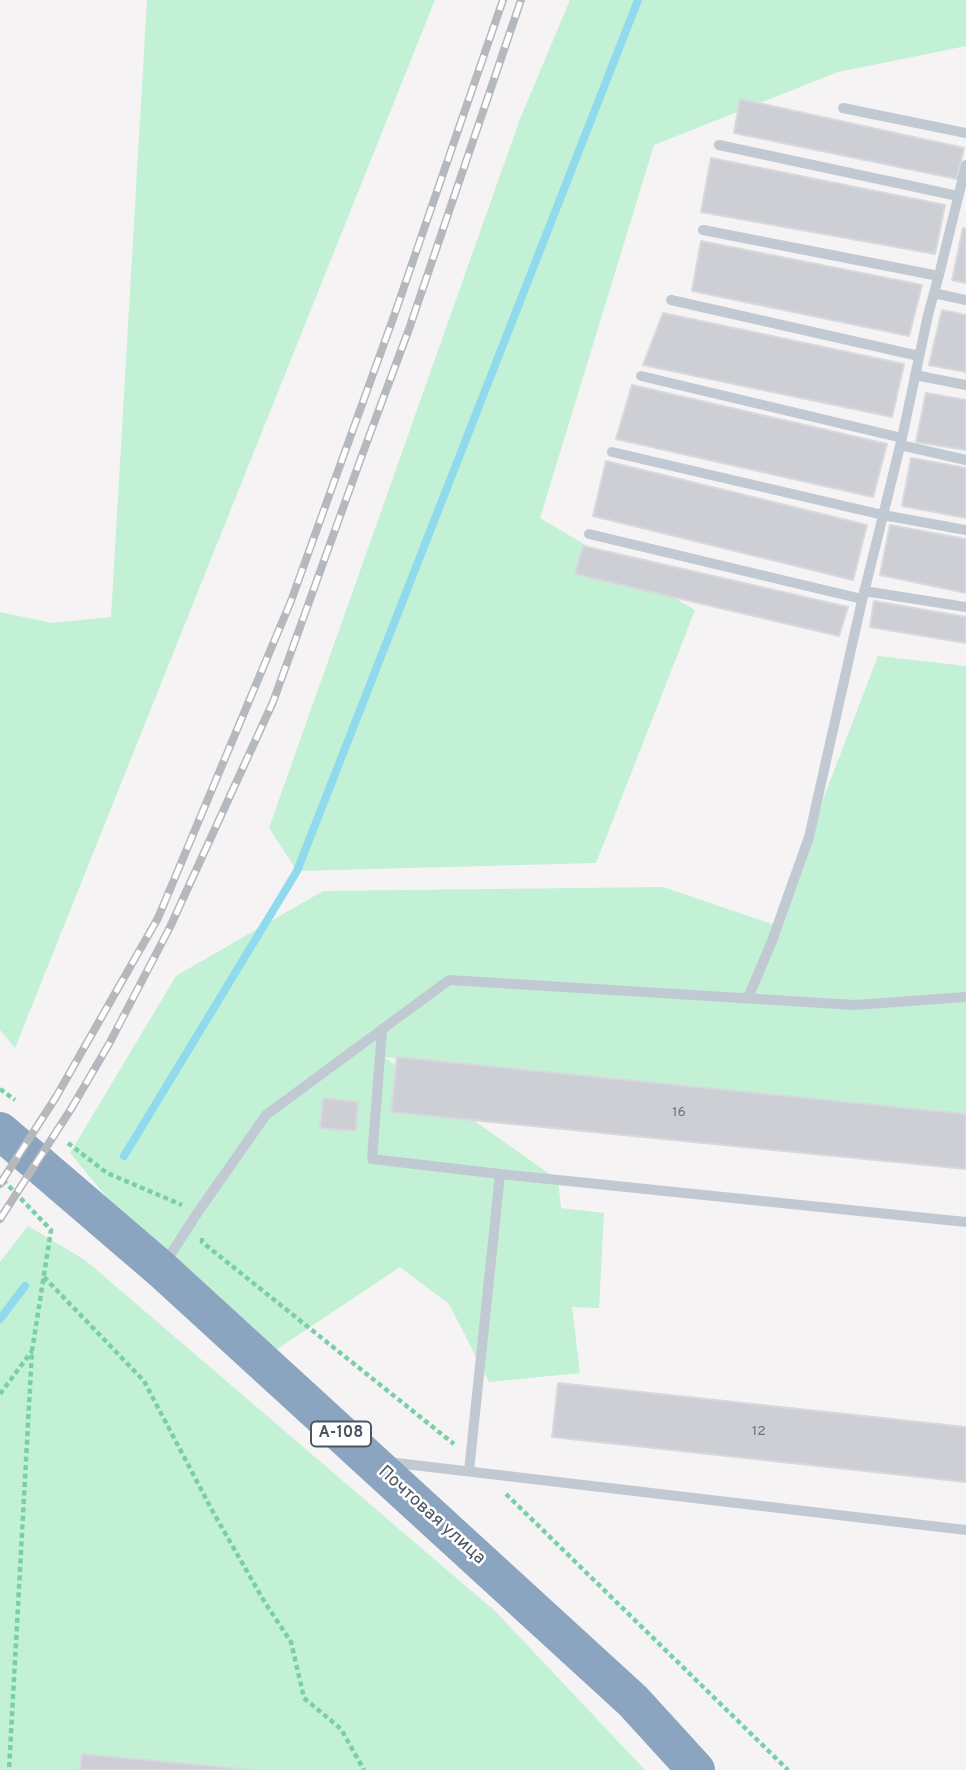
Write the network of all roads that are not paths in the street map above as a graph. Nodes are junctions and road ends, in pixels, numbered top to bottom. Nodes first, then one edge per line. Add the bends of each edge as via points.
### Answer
1 (843, 108) dead end
2 (966, 133) edge
3 (719, 145) dead end
4 (966, 165) edge
5 (958, 197) junction
6 (954, 216) junction
7 (966, 219) edge
8 (703, 230) dead end
9 (939, 276) junction
10 (934, 293) junction
11 (671, 300) dead end
12 (966, 300) edge
13 (919, 356) junction
14 (915, 375) junction
15 (641, 376) dead end
16 (966, 385) edge
17 (901, 442) junction
18 (612, 453) dead end
19 (966, 460) edge
20 (883, 515) junction
21 (966, 530) edge
22 (589, 534) dead end
23 (863, 595) junction
24 (966, 607) edge
25 (966, 997) edge
26 (748, 998) junction
27 (382, 1030) junction
28 (11, 1118) edge
29 (500, 1174) junction
30 (966, 1222) edge
31 (161, 1269) junction
32 (370, 1460) junction
33 (469, 1471) junction
34 (966, 1530) edge
35 (696, 1770) edge

1 - 2 lane
3 - 5 lane
4 - 5 lane
5 - 6 lane
6 - 7 lane
6 - 9 lane
8 - 9 lane
9 - 10 lane
10 - 12 lane
10 - 13 lane
11 - 13 lane
13 - 14 lane
14 - 16 lane
14 - 17 lane
15 - 17 lane
17 - 19 lane
17 - 20 lane
18 - 20 lane
20 - 21 lane
20 - 23 lane
22 - 23 lane
23 - 24 lane
23 - 26 lane via 809,837
25 - 26 lane via 855,1005
26 - 27 lane via 449,980
27 - 29 lane via 372,1159
27 - 31 lane via 267,1115
28 - 31 highway, Почтовая улица / А-108
29 - 30 lane
29 - 33 lane
31 - 32 highway, Почтовая улица / А-108
32 - 33 lane
32 - 35 highway, Почтовая улица / А-108 via 633,1701
33 - 34 lane

